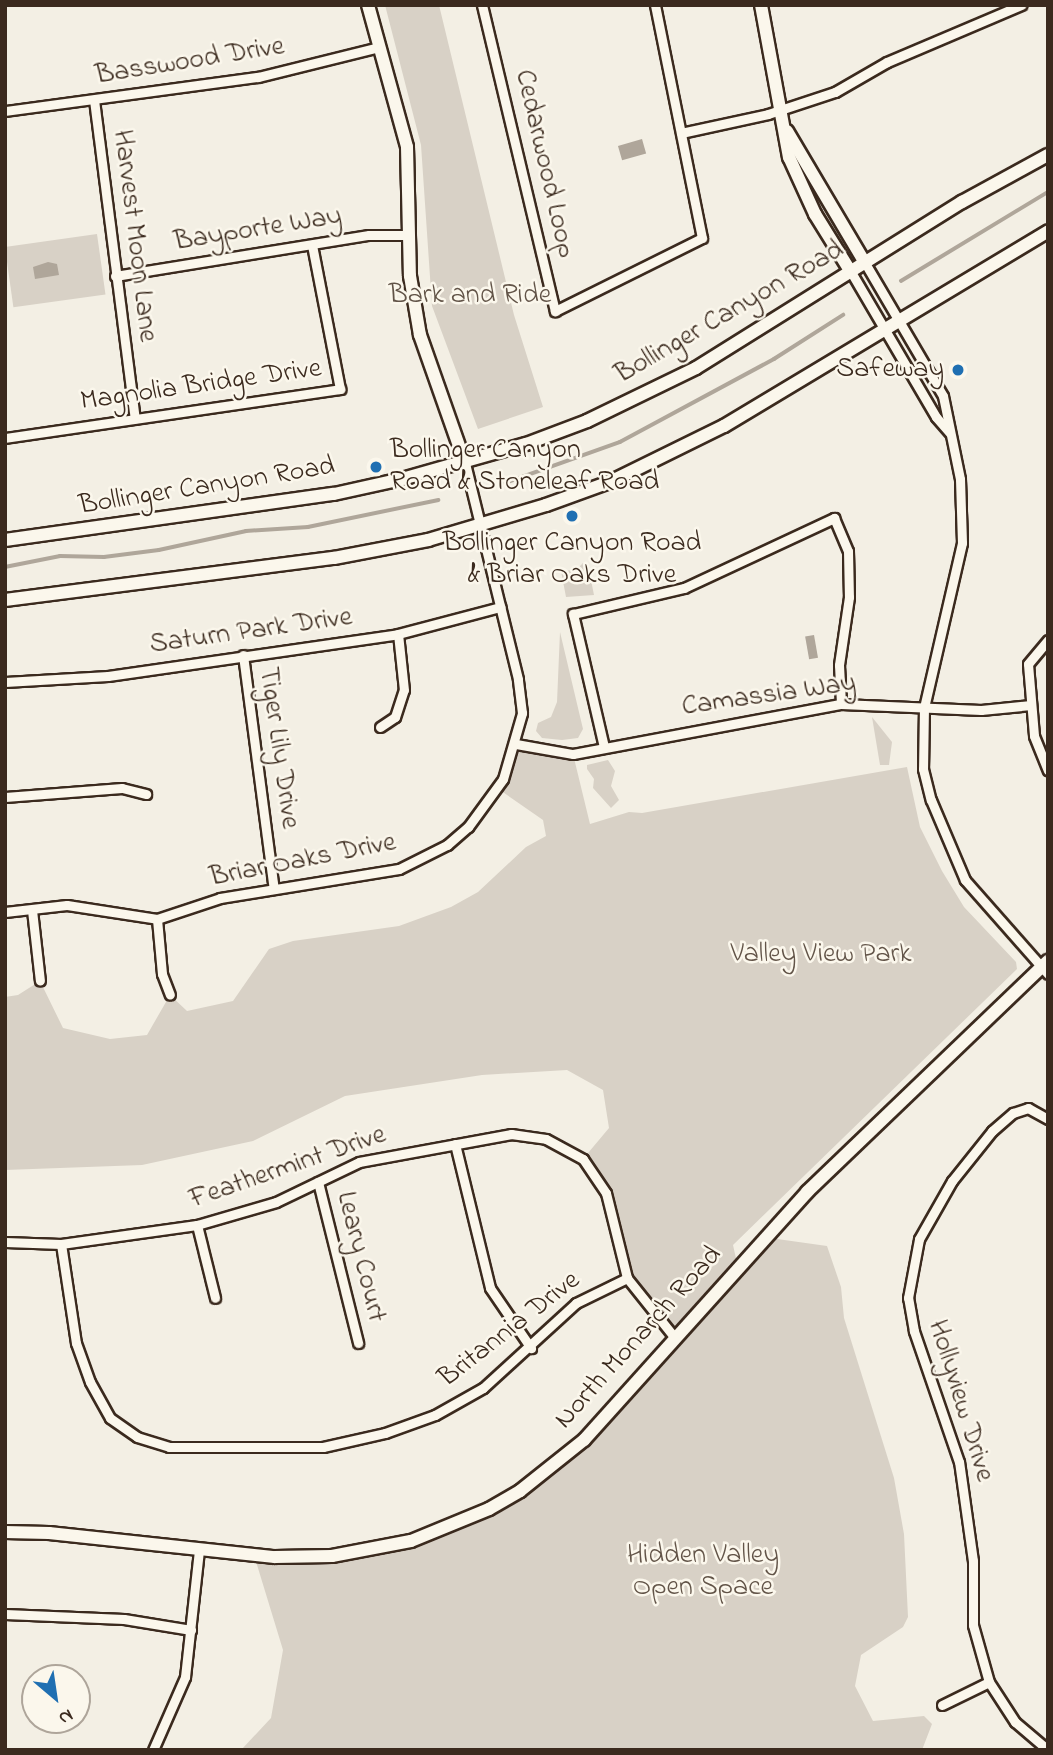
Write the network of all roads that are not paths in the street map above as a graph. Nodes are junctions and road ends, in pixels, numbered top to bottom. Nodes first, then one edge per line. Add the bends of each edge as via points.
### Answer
1 (368, 5) edge
2 (482, 5) edge
3 (655, 5) edge
4 (761, 5) edge
5 (1021, 5) edge
6 (379, 47) junction
7 (94, 100) junction
8 (782, 108) junction
9 (5, 111) edge
10 (787, 131) junction
11 (681, 133) junction
12 (1048, 155) edge
13 (1048, 230) edge
14 (409, 235) junction
15 (312, 245) junction
16 (865, 263) junction
17 (851, 272) junction
18 (115, 276) junction
19 (898, 319) junction
20 (883, 328) junction
21 (135, 418) junction
22 (950, 433) junction
23 (5, 438) edge
24 (465, 463) junction
25 (480, 527) junction
26 (5, 540) edge
27 (5, 600) edge
28 (500, 607) junction
29 (398, 634) junction
30 (1048, 640) edge
31 (243, 654) junction
32 (5, 682) edge
33 (841, 704) junction
34 (1031, 705) junction
35 (924, 707) junction
36 (380, 727) dead end
37 (516, 744) junction
38 (604, 747) junction
39 (1048, 771) edge
40 (146, 793) dead end
41 (5, 797) edge
42 (274, 890) junction
43 (32, 909) junction
44 (5, 912) edge
45 (157, 919) junction
46 (1046, 967) edge
47 (40, 981) dead end
48 (170, 995) dead end
49 (1048, 1119) edge
50 (456, 1144) junction
51 (317, 1182) junction
52 (197, 1225) junction
53 (5, 1242) edge
54 (61, 1244) junction
55 (627, 1278) junction
56 (215, 1298) dead end
57 (674, 1338) junction
58 (358, 1343) dead end
59 (531, 1348) junction
60 (5, 1532) edge
61 (199, 1550) junction
62 (5, 1614) edge
63 (191, 1630) junction
64 (989, 1682) junction
65 (943, 1704) dead end
66 (153, 1750) edge
67 (1048, 1750) edge

1 - 6 main road
2 - 11 street, Cedarwood Loop via 555,311 702,238
3 - 11 street, Cedarwood Loop
4 - 8 main road
5 - 8 street via 887,62 835,92
6 - 7 street, Basswood Drive via 258,77
6 - 14 main road via 407,147
7 - 9 street, Basswood Drive
7 - 18 street, Harvest Moon Lane
8 - 10 main road
8 - 11 street
10 - 16 main road
10 - 17 main road via 785,144 797,179
12 - 16 main road, Bollinger Canyon Road
13 - 19 main road
14 - 15 street, Bayporte Way via 369,235
14 - 24 main road via 420,335
15 - 18 street, Bayporte Way
15 - 21 street, Magnolia Bridge Drive via 340,389
16 - 17 main road, Bollinger Canyon Road
16 - 19 street
17 - 20 street
17 - 24 main road, Bollinger Canyon Road via 745,340 641,397 575,426
18 - 21 street, Harvest Moon Lane
19 - 20 main road
19 - 22 street via 943,396
20 - 22 street
20 - 25 main road via 782,393 667,456 610,482
21 - 23 street, Magnolia Bridge Drive
22 - 35 street via 960,479 962,543
24 - 25 street, Briar Oaks Drive
24 - 26 main road, Bollinger Canyon Road via 268,505
25 - 27 main road via 334,558
25 - 28 street, Briar Oaks Drive
28 - 29 street, Saturn Park Drive
28 - 37 street, Briar Oaks Drive via 519,679 522,713
29 - 31 street, Saturn Park Drive
29 - 36 street via 404,690 395,717
30 - 34 street via 1028,664
31 - 32 street, Saturn Park Drive via 108,676
31 - 42 street, Tiger Lily Drive
33 - 35 street, Camassia Way
33 - 38 street, Camassia Way
33 - 38 street via 839,665 849,597 848,551 834,518 684,588 573,614
34 - 35 street, Camassia Way via 981,710
34 - 39 street via 1034,736
35 - 46 street via 923,769 947,848 986,907
37 - 38 street, Camassia Way via 573,754
37 - 42 street, Briar Oaks Drive via 486,807 447,845 399,869
40 - 41 street via 122,788
42 - 45 street, Briar Oaks Drive via 220,898
43 - 44 street, Briar Oaks Drive
43 - 45 street, Briar Oaks Drive via 67,905
43 - 47 street
45 - 48 street via 162,974
46 - 57 main road, North Monarch Road via 807,1192
49 - 64 street, Hollyview Drive via 1028,1108 1013,1113 992,1131 952,1181 919,1239 911,1266 908,1298 914,1332 959,1462 973,1561 973,1625
50 - 51 street, Feathermint Drive via 359,1162
50 - 55 street, Feathermint Drive via 511,1134 546,1139 583,1159 606,1193
50 - 59 street via 490,1288
51 - 52 street, Feathermint Drive via 276,1202
51 - 58 street, Leary Court
52 - 54 street, Feathermint Drive
52 - 56 street
53 - 54 street, Feathermint Drive
54 - 59 street, Britannia Drive via 76,1343 90,1382 110,1418 137,1437 169,1447 323,1447 385,1433 435,1415 483,1388
55 - 57 street, Feathermint Drive
55 - 59 street, Britannia Drive via 576,1303
57 - 61 main road, North Monarch Road via 617,1406 548,1470 489,1508 440,1531 332,1556 275,1557
60 - 61 main road, North Monarch Road
61 - 63 street
62 - 63 street via 124,1619
63 - 66 street via 178,1699
64 - 65 street
64 - 67 street, Hollyview Drive via 1016,1722

